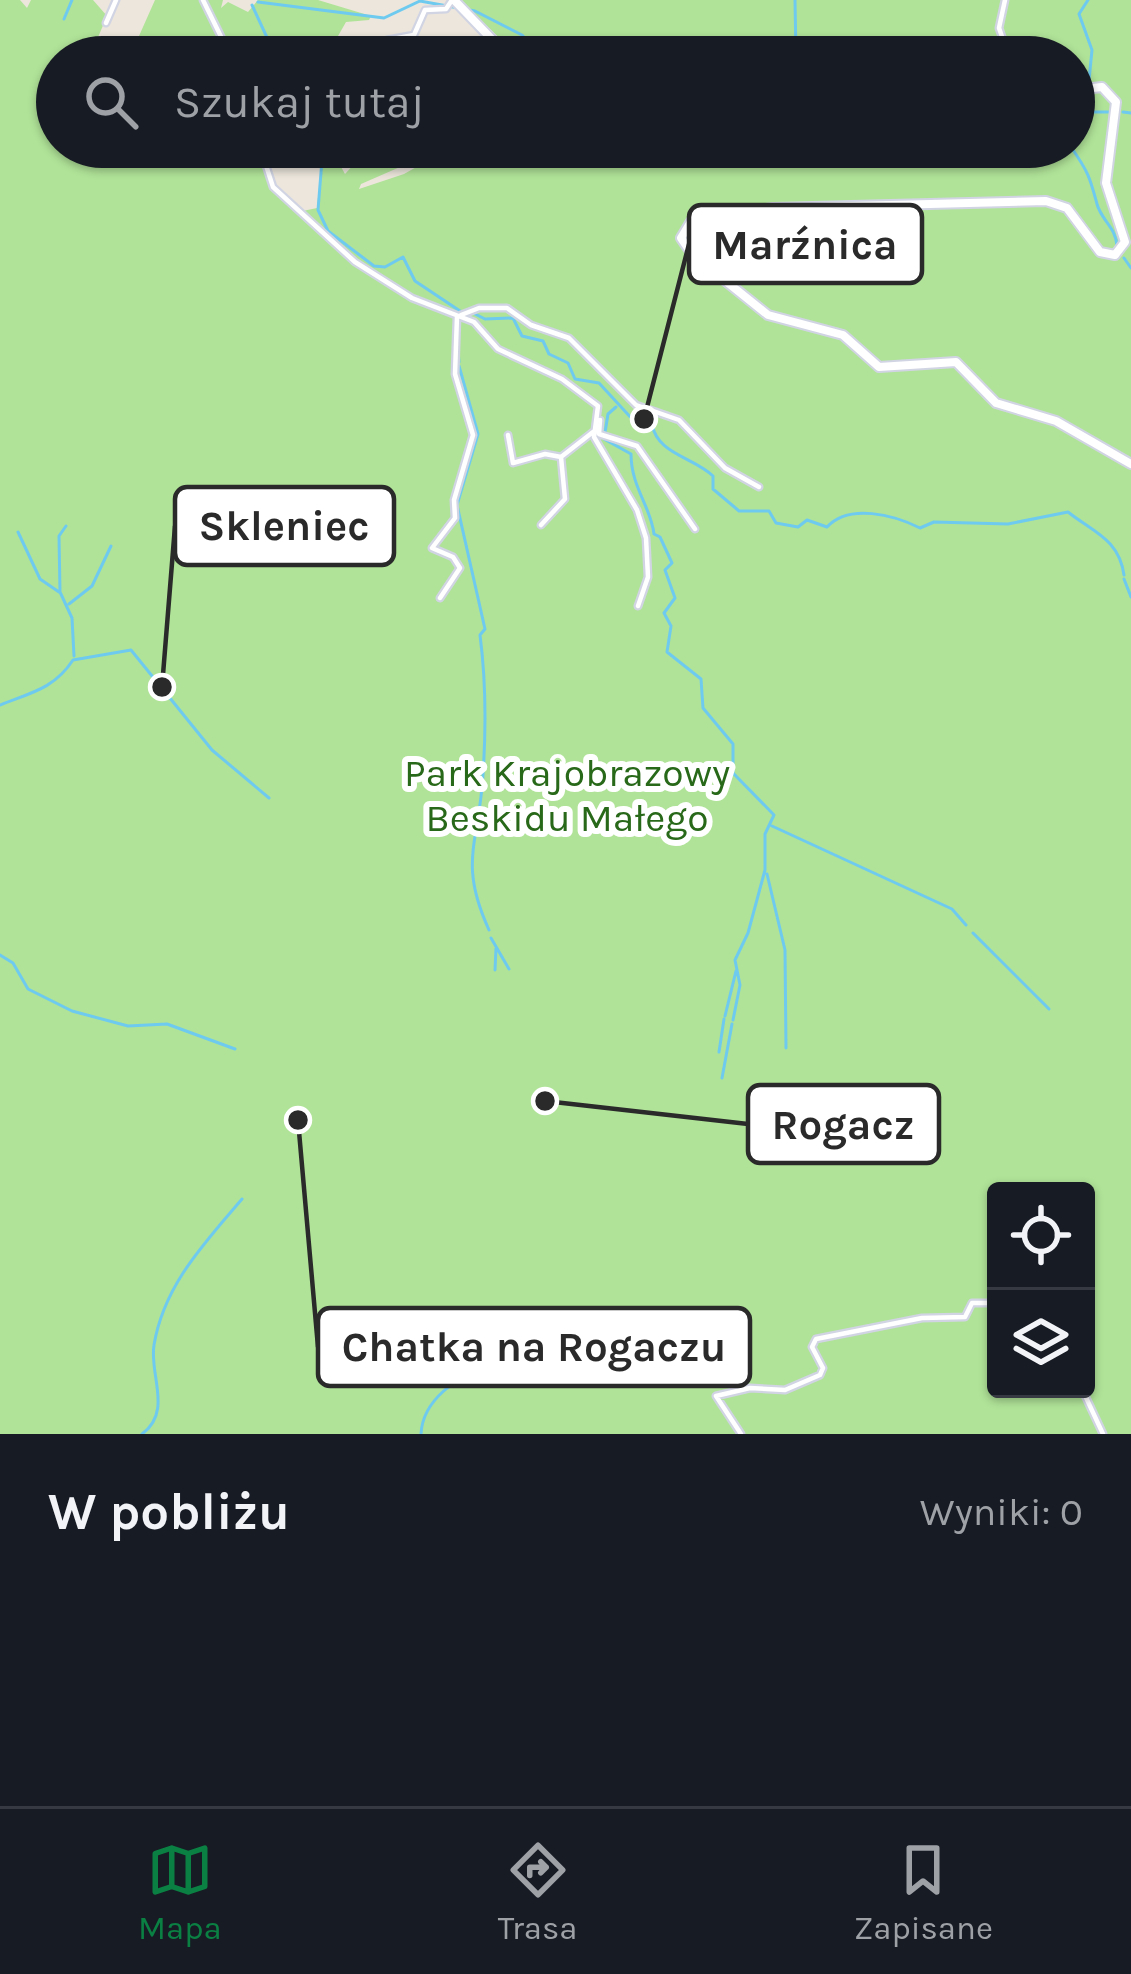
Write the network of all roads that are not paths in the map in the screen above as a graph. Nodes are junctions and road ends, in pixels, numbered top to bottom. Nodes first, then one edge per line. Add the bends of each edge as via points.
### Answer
1 (116, 0) edge
2 (203, 0) edge
3 (1005, 0) edge
4 (450, 3) edge
5 (106, 23) dead end
6 (221, 36) edge
7 (406, 36) edge
8 (491, 36) edge
9 (1002, 36) edge
10 (1095, 87) edge
11 (267, 168) edge
12 (462, 312) junction
13 (508, 435) dead end
14 (600, 435) junction
15 (561, 457) junction
16 (1131, 464) edge
17 (759, 487) dead end
18 (541, 525) dead end
19 (695, 529) dead end
20 (440, 598) dead end
21 (638, 606) dead end
22 (987, 1303) edge
23 (1086, 1398) edge
24 (741, 1434) edge
25 (1103, 1434) edge

1 - 5 street
2 - 6 street
3 - 9 street
4 - 7 street via 424,10 416,34
4 - 8 street
10 - 16 street via 1116,102 1106,177 1125,236 1117,254 1100,252 1066,208 1046,201 767,208 690,221 681,238 774,318 843,335 879,368 956,362 992,401 1056,421
11 - 12 street via 273,187 350,258 412,298
12 - 14 street via 498,349 562,379 600,412
12 - 17 street via 513,310 569,338 640,409 679,420 720,463
12 - 20 street via 455,374 473,435 455,518 432,546 460,568
13 - 15 street via 513,463
14 - 15 street
14 - 19 street via 627,439 644,454
14 - 21 street via 643,524 649,568
15 - 18 street via 565,499
22 - 24 street via 972,1303 965,1317 816,1339 824,1371 788,1389 716,1396
23 - 25 street

